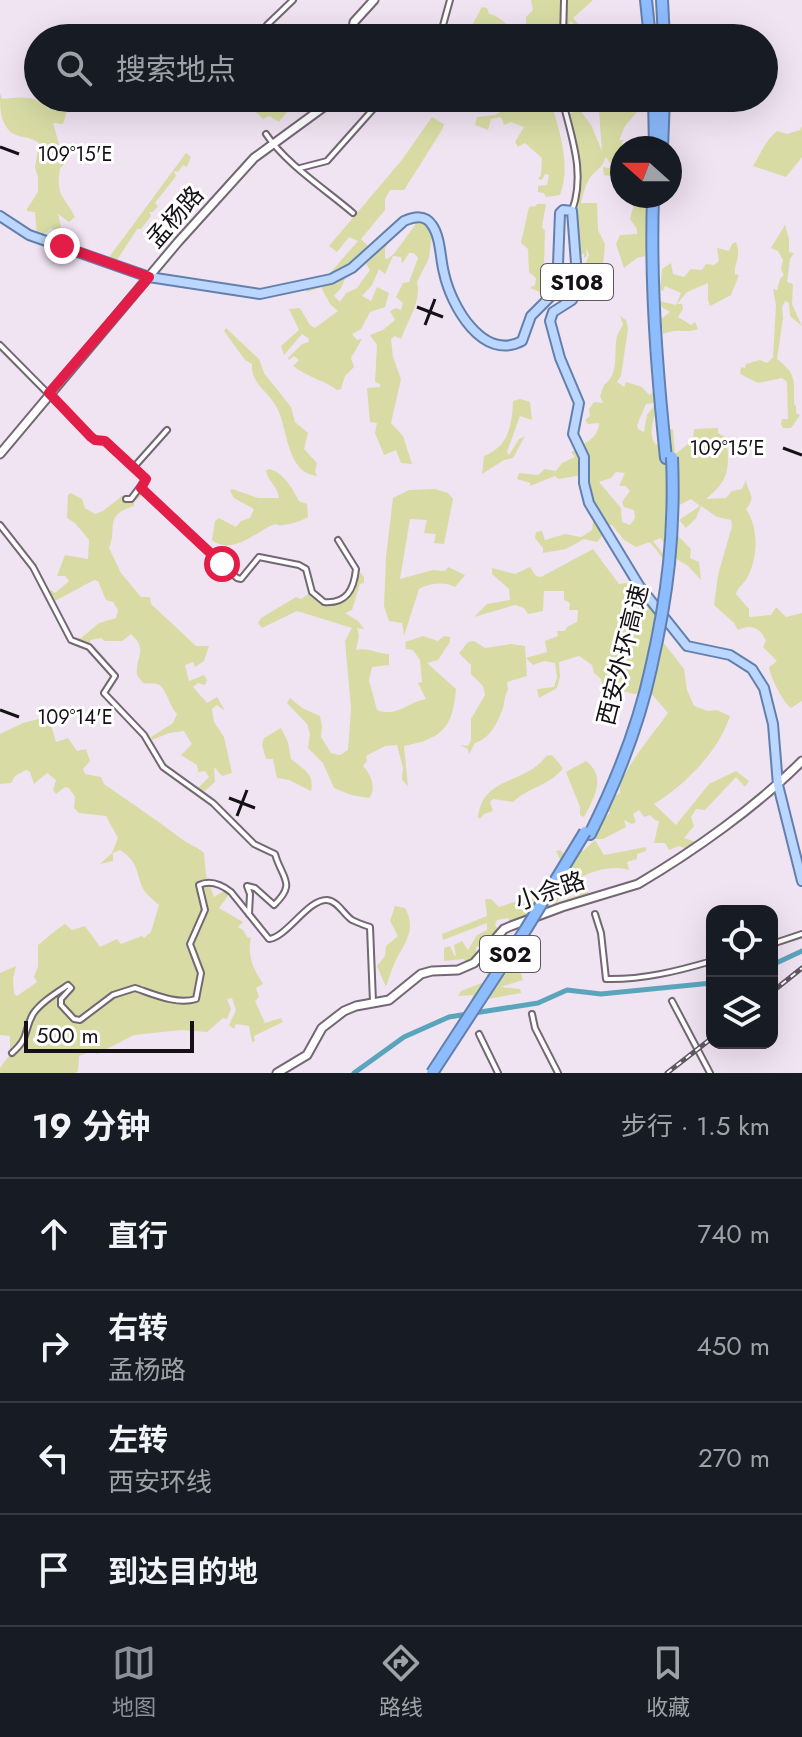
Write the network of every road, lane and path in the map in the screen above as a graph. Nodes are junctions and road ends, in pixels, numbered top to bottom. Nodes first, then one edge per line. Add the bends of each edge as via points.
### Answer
1 (293, 0) edge
2 (374, 0) edge
3 (450, 0) edge
4 (564, 0) edge
5 (662, 1) edge
6 (646, 2) edge
7 (268, 24) edge
8 (354, 24) edge
9 (443, 24) edge
10 (563, 24) edge
11 (648, 24) edge
12 (663, 24) edge
13 (317, 112) edge
14 (371, 112) edge
15 (566, 112) edge
16 (654, 112) edge
17 (663, 112) edge
18 (266, 134) dead end
19 (655, 136) edge
20 (662, 136) edge
21 (273, 144) junction
22 (300, 168) junction
23 (653, 208) edge
24 (659, 208) edge
25 (572, 211) junction
26 (353, 213) dead end
27 (0, 216) edge
28 (655, 264) junction
29 (149, 277) junction
30 (0, 345) edge
31 (660, 360) junction
32 (49, 393) junction
33 (167, 430) dead end
34 (0, 454) edge
35 (134, 467) junction
36 (141, 488) junction
37 (126, 499) dead end
38 (0, 525) edge
39 (338, 540) dead end
40 (802, 761) edge
41 (778, 785) junction
42 (587, 833) junction
43 (802, 881) edge
44 (249, 914) junction
45 (595, 914) dead end
46 (802, 934) edge
47 (778, 942) edge
48 (706, 962) edge
49 (672, 1001) dead end
50 (373, 1004) junction
51 (532, 1014) dead end
52 (479, 1034) dead end
53 (12, 1053) dead end
54 (277, 1073) edge
55 (432, 1073) edge
56 (439, 1073) edge
57 (498, 1073) edge
58 (558, 1073) edge
59 (710, 1073) edge

1 - 7 street
2 - 8 street
3 - 9 street
4 - 10 street
5 - 12 highway
6 - 11 highway
13 - 21 street, 孟杨路
14 - 22 street via 327,161
15 - 25 street via 579,164
16 - 19 highway
17 - 20 highway
18 - 21 street
21 - 22 street
21 - 29 street, 孟杨路 via 254,158
22 - 26 street
23 - 28 highway, 西安外环高速 / S02
24 - 28 highway, 西安外环高速 / S02
25 - 29 main road, S108 via 560,213 557,290 531,316 522,341 511,347 496,346 466,322 448,289 433,225 425,218 404,221 352,268 331,279 271,292
25 - 41 main road, S108 via 578,289 550,321 579,403 573,434 584,457 589,503 640,587 687,646 730,655 752,669 764,688 773,724
27 - 29 main road, S108 via 29,235
28 - 31 highway, 西安外环高速 / S02
28 - 31 highway, 西安外环高速 / S02 via 655,344
29 - 32 street, 孟杨路
30 - 32 street
31 - 42 highway, 西安外环高速 / S02, bridge via 674,514 671,564 624,754 604,807
32 - 34 street, 孟杨路
32 - 35 street via 91,437 105,441
33 - 35 street
35 - 36 street via 146,479
36 - 37 street
36 - 39 street via 237,578 259,557 299,565 306,569 312,592 324,602 346,597 354,583 356,569
38 - 44 street via 33,567 71,640 89,647 115,676 104,693 144,735 163,767 213,803 254,844 275,854 287,889 274,905 247,886
40 - 41 street, 小佘路
41 - 43 main road, S108
41 - 50 street, 小佘路 via 638,884 504,929 474,963 421,974 389,1000
42 - 55 highway, 西安外环高速 / S02, bridge
42 - 56 highway, 西安外环高速 / S02, bridge via 539,921
44 - 50 street via 269,939 323,900 370,927
44 - 53 street via 225,887 199,885 205,910 190,944 201,973 196,999 156,997 135,988 113,995 80,1020 61,1005 68,985 39,1006 24,1042
45 - 48 street via 606,979
46 - 47 street
49 - 59 street
50 - 54 street, 小佘路 via 344,1011 322,1028 307,1055
51 - 58 street
52 - 57 street

